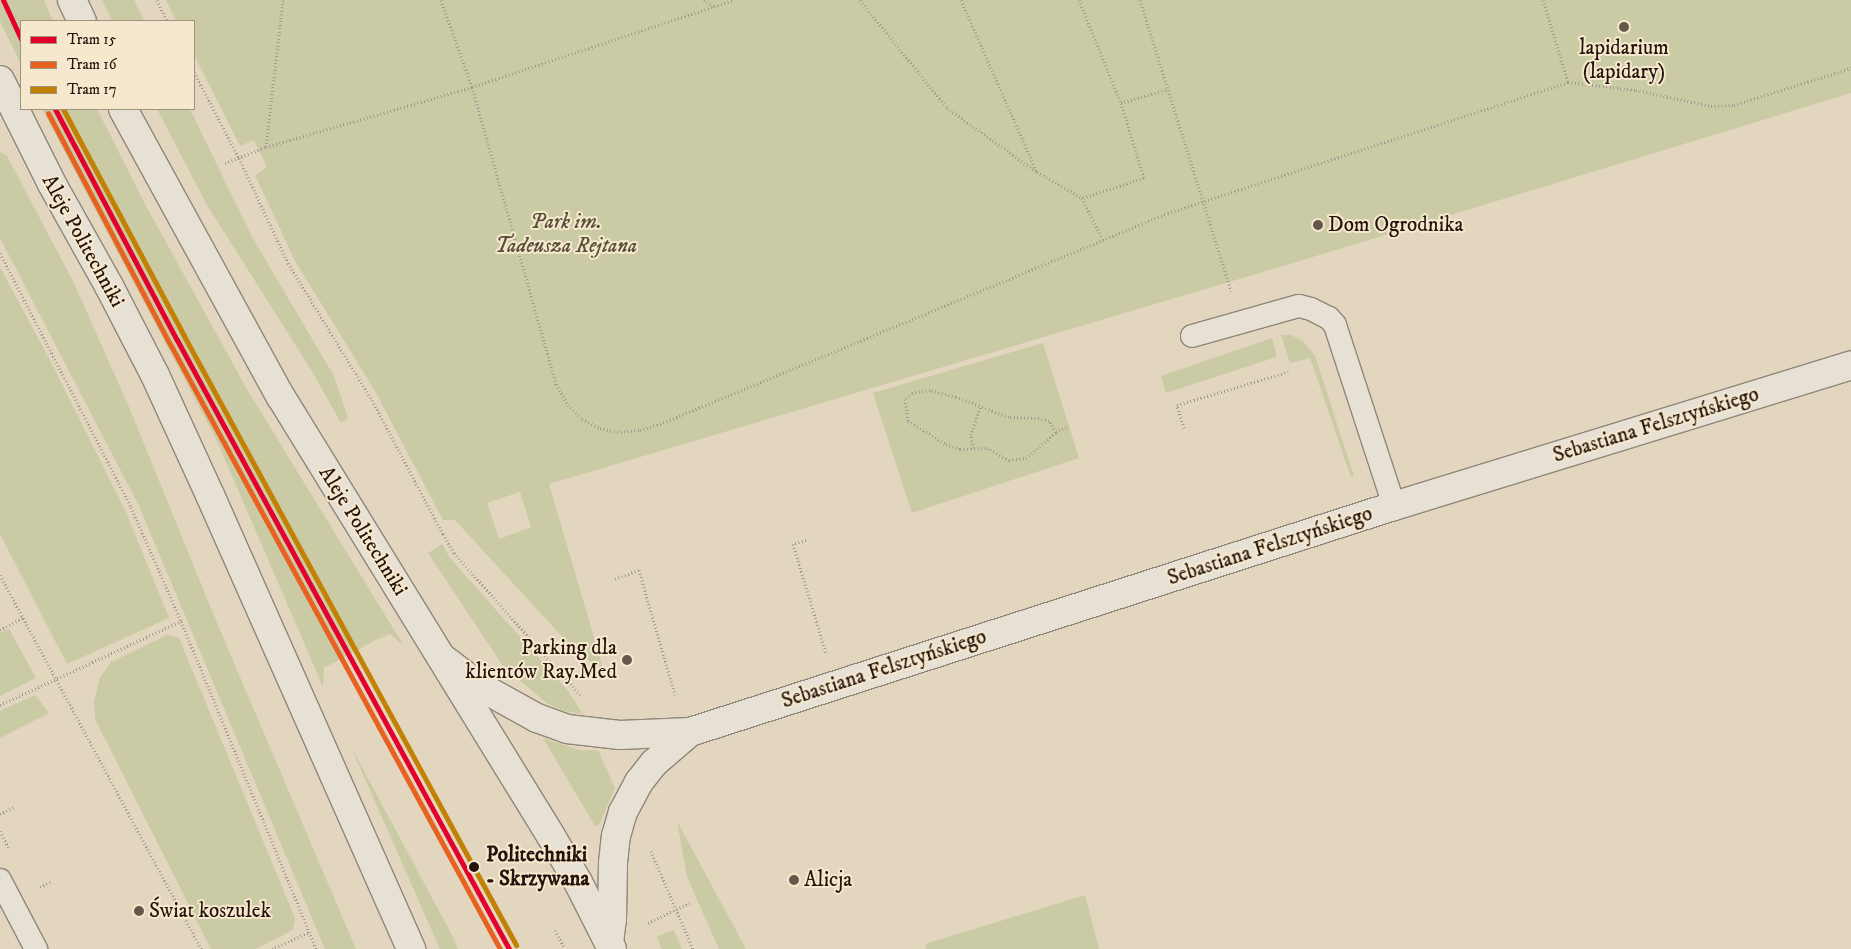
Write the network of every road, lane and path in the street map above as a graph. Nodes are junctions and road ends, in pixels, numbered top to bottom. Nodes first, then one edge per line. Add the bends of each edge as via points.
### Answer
1 (72, 0) edge
2 (157, 0) edge
3 (283, 0) edge
4 (441, 0) edge
5 (704, 0) edge
6 (734, 0) edge
7 (860, 0) edge
8 (961, 0) edge
9 (1079, 0) edge
10 (1140, 0) edge
11 (1544, 0) edge
12 (714, 7) junction
13 (82, 20) edge
14 (167, 20) edge
15 (1851, 68) edge
16 (195, 74) edge
17 (1568, 82) junction
18 (472, 87) junction
19 (2, 88) edge
20 (1168, 89) junction
21 (1121, 104) junction
22 (124, 110) edge
23 (266, 147) junction
24 (239, 158) junction
25 (225, 163) dead end
26 (1037, 172) junction
27 (1082, 198) junction
28 (1203, 201) junction
29 (1104, 240) junction
30 (0, 253) edge
31 (1234, 298) dead end
32 (1192, 336) dead end
33 (1851, 365) edge
34 (1288, 372) dead end
35 (980, 407) junction
36 (1069, 426) dead end
37 (1184, 428) dead end
38 (1056, 432) junction
39 (973, 448) junction
40 (1394, 506) junction
41 (806, 540) dead end
42 (0, 575) edge
43 (615, 578) dead end
44 (23, 618) junction
45 (181, 621) junction
46 (0, 630) edge
47 (442, 658) junction
48 (829, 660) dead end
49 (55, 680) junction
50 (676, 695) dead end
51 (0, 705) edge
52 (690, 732) junction
53 (600, 733) junction
54 (629, 801) junction
55 (14, 807) dead end
56 (0, 814) edge
57 (0, 880) edge
58 (555, 930) dead end
59 (309, 932) junction
60 (610, 946) edge
61 (36, 949) edge
62 (201, 949) edge
63 (272, 949) edge
64 (316, 949) edge
65 (411, 949) edge
66 (565, 949) edge
67 (694, 949) edge

1 - 13 main road
2 - 14 path
3 - 23 path
4 - 18 path
5 - 12 path
6 - 12 path
7 - 26 path via 947,108
8 - 26 path
9 - 21 path
10 - 20 path
11 - 17 path
12 - 18 path
15 - 17 path via 1734,105 1711,106 1636,90
16 - 24 path
17 - 28 path
18 - 23 path
18 - 29 path via 556,384 568,405 582,419 608,430 640,430 660,424
19 - 65 main road, Aleje Politechniki via 155,375
20 - 21 path
20 - 28 path
21 - 27 path via 1144,178
22 - 47 main road, Aleje Politechniki via 281,397
23 - 24 path
24 - 25 path
24 - 53 path via 288,263 372,400 454,553 574,686
26 - 27 path
27 - 29 path
28 - 29 path
28 - 31 path
30 - 45 path via 131,507
32 - 40 lane via 1299,306 1311,308 1329,318 1334,324
33 - 40 main road, Sebastiana Felsztyńskiego
34 - 37 path via 1177,405
35 - 38 path via 1009,417 1049,421
35 - 39 path via 971,435
35 - 39 path via 930,390 912,393 905,399 908,421 946,444 960,449
36 - 38 path
38 - 39 path via 1026,458 1017,460 1009,460 987,448
40 - 52 main road, Sebastiana Felsztyńskiego
41 - 48 path via 793,544
42 - 44 path
43 - 50 path via 638,570
44 - 46 path
44 - 49 path
45 - 49 path
45 - 59 path
47 - 53 main road, Sebastiana Felsztyńskiego via 479,686 537,718 567,729
47 - 60 main road, Aleje Politechniki via 560,851
49 - 51 path
49 - 62 path
52 - 53 main road, Sebastiana Felsztyńskiego
52 - 54 main road, Sebastiana Felsztyńskiego via 654,763
54 - 60 main road, Sebastiana Felsztyńskiego via 616,836
54 - 67 path
55 - 56 path
57 - 61 lane
58 - 66 path
59 - 63 path
59 - 64 path

